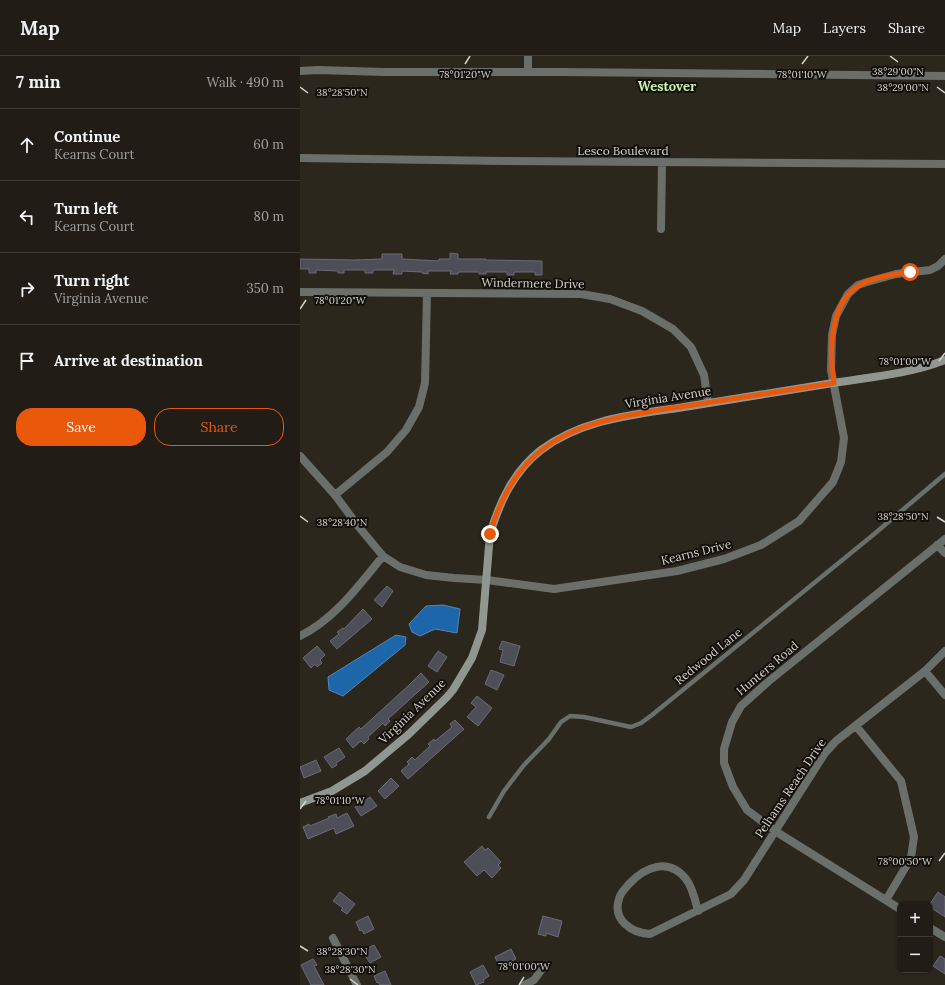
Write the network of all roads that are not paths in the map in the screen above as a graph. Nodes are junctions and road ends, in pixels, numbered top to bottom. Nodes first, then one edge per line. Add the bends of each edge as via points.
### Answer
1 (528, 56) edge
2 (300, 71) edge
3 (528, 72) junction
4 (945, 76) edge
5 (300, 158) edge
6 (662, 162) junction
7 (945, 164) edge
8 (661, 229) dead end
9 (945, 259) edge
10 (300, 292) edge
11 (427, 294) junction
12 (945, 360) edge
13 (834, 383) junction
14 (708, 403) junction
15 (300, 456) edge
16 (945, 474) edge
17 (334, 495) junction
18 (945, 539) edge
19 (938, 545) junction
20 (945, 553) edge
21 (383, 556) junction
22 (487, 580) junction
23 (300, 636) edge
24 (945, 651) edge
25 (925, 671) junction
26 (945, 695) edge
27 (856, 726) junction
28 (300, 803) edge
29 (488, 817) dead end
30 (775, 831) junction
31 (886, 900) junction
32 (897, 907) edge
33 (698, 911) junction
34 (933, 930) edge
35 (945, 937) edge
36 (333, 938) dead end
37 (545, 965) dead end
38 (357, 985) edge
39 (524, 985) edge

1 - 3 street
2 - 3 street
3 - 4 street
5 - 6 street, Lesco Boulevard
6 - 7 street, Lesco Boulevard
6 - 8 street
9 - 13 street, Kearns Drive via 930,270 896,274 867,282 858,285 848,294 836,316 832,335 831,370
10 - 11 street, Windermere Drive
11 - 14 street, Windermere Drive via 581,294 610,299 642,311 673,329 691,347 704,375
11 - 17 street via 425,383 419,407 406,430 387,452
12 - 13 street, Virginia Avenue via 929,366
13 - 14 street, Virginia Avenue
13 - 22 street, Kearns Drive via 844,438 841,462 833,482 799,521 761,545 724,559 678,571 554,589
14 - 22 street, Virginia Avenue via 620,416 594,423 581,427 541,450 518,473 498,511 490,534
15 - 17 street, Kearns Drive
16 - 29 lane, Redwood Lane via 641,723 631,727 570,716 561,722 504,791
17 - 21 street, Kearns Drive
18 - 19 street, Hunters Road
19 - 20 street
19 - 30 street, Hunters Road via 741,706 732,722 724,749 724,763 733,787 747,810
21 - 22 street, Kearns Drive via 400,567 426,575
21 - 23 street via 353,593 329,617
22 - 28 street, Virginia Avenue via 482,630 463,675 447,698 409,734 349,782
24 - 25 street, Pelhams Reach Drive
25 - 26 street
25 - 27 street, Pelhams Reach Drive
27 - 30 street, Pelhams Reach Drive via 825,753
27 - 31 street via 901,781 914,837 911,858
30 - 31 street, Hunters Road
30 - 33 street, Pelhams Reach Drive via 744,880 731,894
31 - 32 street, Hunters Road
33 - 33 street, Pelhams Reach Drive via 650,934 641,933 622,923 618,901 634,878 646,870 661,866 680,873 687,880
34 - 35 street
36 - 38 street
37 - 39 street via 534,980

